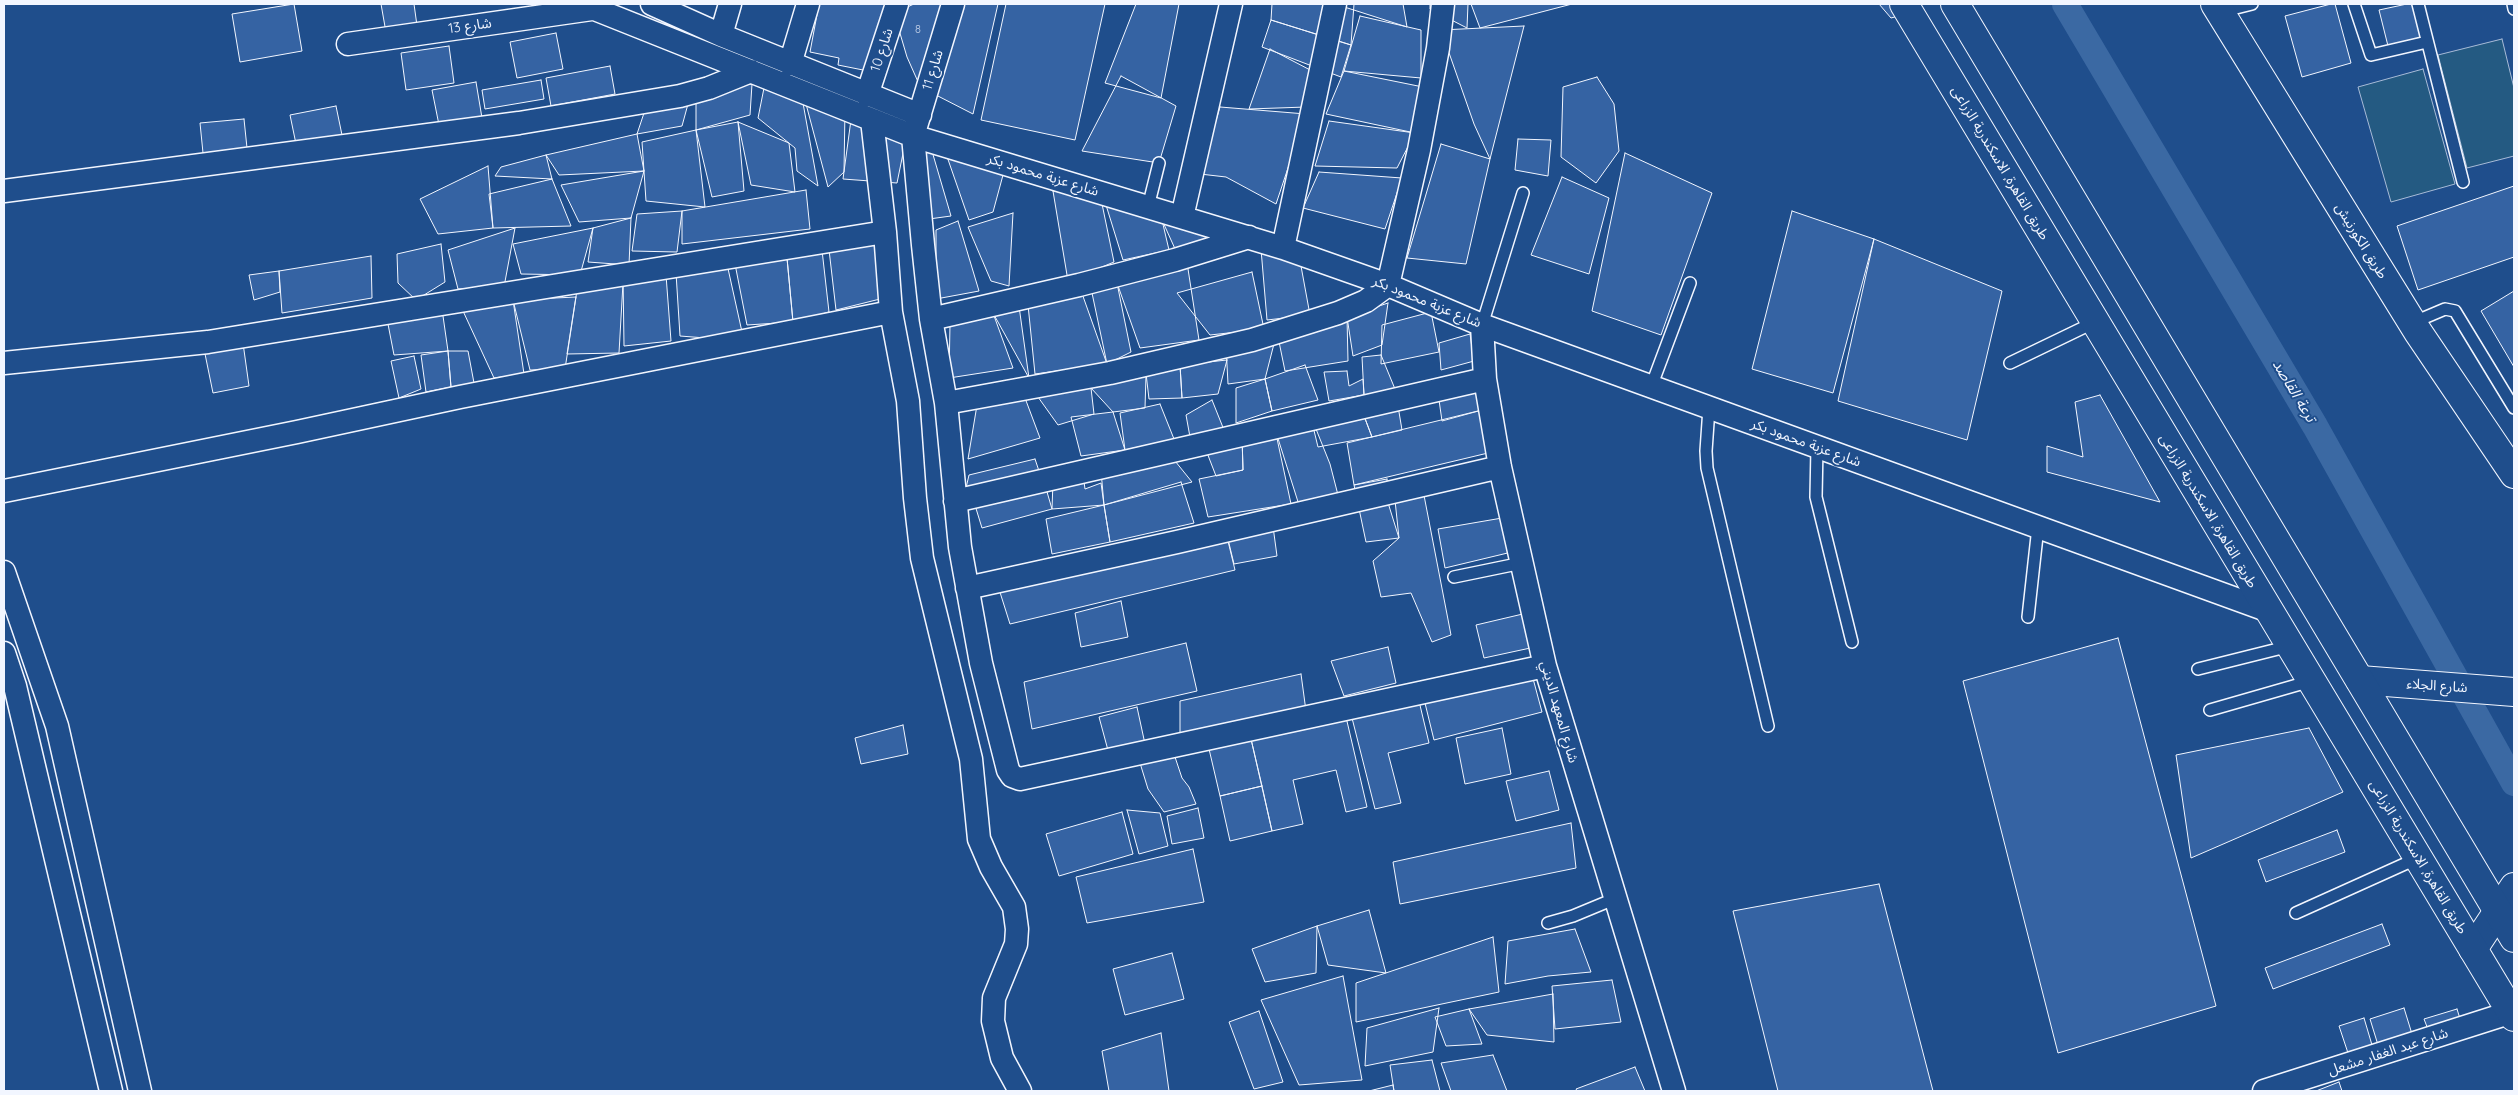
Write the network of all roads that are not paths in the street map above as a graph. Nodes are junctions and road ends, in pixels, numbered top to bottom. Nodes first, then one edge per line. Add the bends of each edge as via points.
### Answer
1 (652, 4) edge
2 (730, 4) edge
3 (808, 4) edge
4 (897, 4) edge
5 (954, 4) edge
6 (1231, 4) edge
7 (1335, 4) edge
8 (1443, 4) edge
9 (1904, 4) edge
10 (1955, 4) edge
11 (2252, 4) edge
12 (2354, 4) edge
13 (2418, 4) edge
14 (2513, 4) edge
15 (587, 6) edge
16 (2218, 8) edge
17 (2514, 8) edge
18 (721, 35) junction
19 (2427, 42) junction
20 (348, 44) dead end
21 (790, 64) junction
22 (750, 71) junction
23 (867, 95) junction
24 (872, 120) junction
25 (916, 126) junction
26 (1159, 163) dead end
27 (2463, 182) dead end
28 (4, 191) edge
29 (1523, 193) dead end
30 (1148, 207) junction
31 (1182, 217) junction
32 (885, 232) junction
33 (1249, 237) junction
34 (1283, 248) junction
35 (1690, 283) dead end
36 (1388, 285) junction
37 (891, 312) junction
38 (931, 319) junction
39 (2095, 322) junction
40 (2412, 323) junction
41 (1482, 325) junction
42 (4, 362) edge
43 (2010, 363) dead end
44 (1485, 379) junction
45 (1651, 387) junction
46 (946, 403) junction
47 (1709, 408) junction
48 (2514, 408) edge
49 (1818, 447) junction
50 (1500, 467) junction
51 (2514, 474) edge
52 (4, 491) edge
53 (955, 501) junction
54 (2038, 527) junction
55 (1522, 563) junction
56 (4, 572) edge
57 (1454, 576) dead end
58 (967, 588) junction
59 (2269, 611) junction
60 (2028, 616) dead end
61 (1852, 642) dead end
62 (2290, 646) junction
63 (4, 653) edge
64 (1545, 666) junction
65 (2198, 669) dead end
66 (2360, 680) junction
67 (2311, 681) junction
68 (2514, 692) edge
69 (2210, 710) dead end
70 (1768, 726) dead end
71 (2418, 858) junction
72 (2514, 887) edge
73 (1614, 899) junction
74 (2498, 911) junction
75 (2296, 913) dead end
76 (1548, 922) dead end
77 (2514, 938) edge
78 (2473, 949) junction
79 (2513, 1014) edge
80 (111, 1091) edge
81 (140, 1091) edge
82 (1020, 1091) edge
83 (1674, 1091) edge
84 (2264, 1091) edge

1 - 18 street, شارع عزبة محمود بكر
2 - 18 street
3 - 21 street
4 - 23 street, شارع 10
5 - 25 street, شارع 11
6 - 31 street
7 - 34 street
8 - 36 street via 1419,150
9 - 39 main road, طريق القاهرة, الاسكندرية الزراعى
10 - 66 main road
11 - 16 lane
12 - 19 lane via 2371,55
13 - 19 lane
14 - 17 lane
15 - 20 street, شارع 13
15 - 22 street, شارع عزبة محمود بكر
16 - 40 main road, طريق الكورنيش
18 - 21 street, شارع عزبة محمود بكر
19 - 27 lane
21 - 23 street, شارع عزبة محمود بكر
22 - 24 street, شارع عزبة محمود بكر
22 - 28 street via 680,96 519,123
23 - 25 street, شارع عزبة محمود بكر
24 - 25 street, شارع عزبة محمود بكر
24 - 32 street
25 - 30 street, شارع عزبة محمود بكر
25 - 38 street
26 - 30 lane
29 - 41 lane
30 - 31 street, شارع عزبة محمود بكر
31 - 33 street, شارع عزبة محمود بكر
32 - 37 street
32 - 42 street via 208,342
33 - 34 street, شارع عزبة محمود بكر
33 - 38 street via 1176,260
34 - 36 street, شارع عزبة محمود بكر
35 - 45 lane
36 - 41 street, شارع عزبة محمود بكر
36 - 46 street via 1366,302 1338,314 1252,340 1110,373
37 - 52 street via 460,396
37 - 82 street via 908,401 922,558 971,759 979,840 990,867 1014,907 1016,944 994,998 994,1021 1002,1058
38 - 46 street
39 - 43 lane
39 - 59 main road, طريق القاهرة, الاسكندرية الزراعى
40 - 48 lane via 2445,309 2454,312
40 - 51 main road, طريق الكورنيش
41 - 44 street, شارع المعهد الديني
41 - 45 street, شارع عزبة محمود بكر
44 - 50 street, شارع المعهد الديني
44 - 53 street
45 - 47 street, شارع عزبة محمود بكر
46 - 53 street
47 - 49 street, شارع عزبة محمود بكر
47 - 70 lane via 1707,468
49 - 54 street, شارع عزبة محمود بكر
49 - 61 lane via 1816,497
50 - 55 street, شارع المعهد الديني
50 - 58 street
53 - 58 street
54 - 59 street, شارع عزبة محمود بكر
54 - 60 lane
55 - 57 lane
55 - 64 street, شارع المعهد الديني
56 - 81 street via 57,726
58 - 64 street via 981,663 1008,770 1012,776 1020,778
59 - 62 main road, طريق القاهرة, الاسكندرية الزراعى
62 - 65 lane
62 - 67 main road, طريق القاهرة, الاسكندرية الزراعى
63 - 80 street via 15,686
64 - 73 street, شارع المعهد الديني
66 - 68 main road, شارع الجلاء
66 - 74 main road
67 - 69 lane
67 - 71 main road, طريق القاهرة, الاسكندرية الزراعى
71 - 75 lane
71 - 78 main road, طريق القاهرة, الاسكندرية الزراعى
72 - 74 main road
73 - 76 lane via 1573,916
73 - 83 street, شارع المعهد الديني
74 - 77 main road
74 - 78 main road
78 - 79 main road, طريق القاهرة, الاسكندرية الزراعى
79 - 84 street, شارع عبد الغفار مشعل

